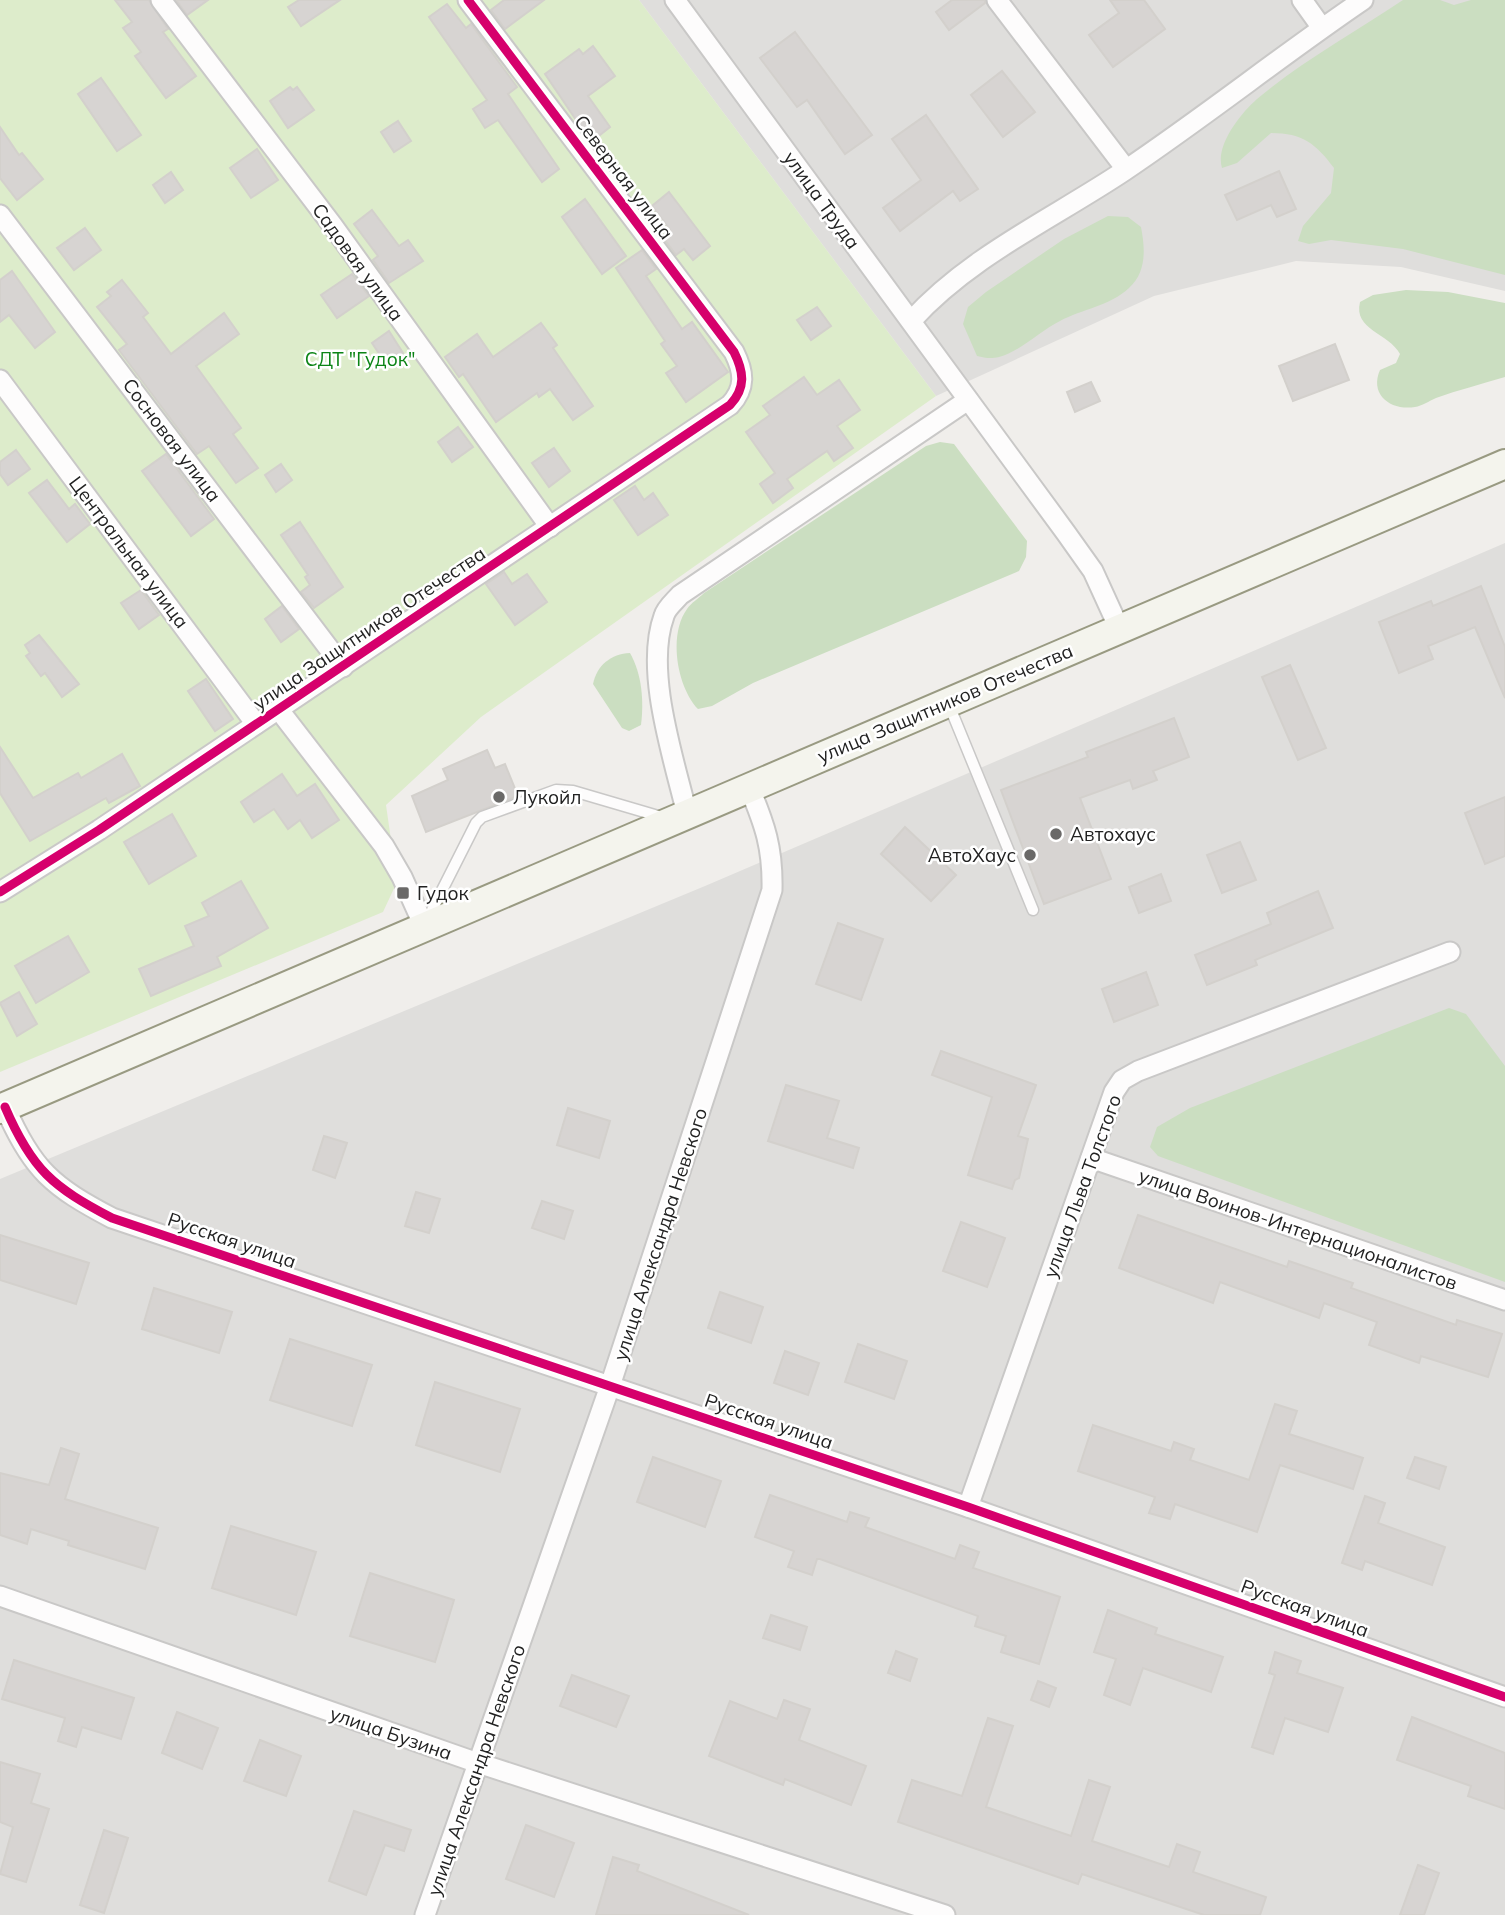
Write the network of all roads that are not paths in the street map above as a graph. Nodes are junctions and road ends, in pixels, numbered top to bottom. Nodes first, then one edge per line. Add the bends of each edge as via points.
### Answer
1 (161, 0) edge
2 (468, 0) edge
3 (675, 0) edge
4 (998, 0) edge
5 (1302, 0) edge
6 (1363, 0) edge
7 (1322, 28) junction
8 (1126, 169) junction
9 (0, 215) edge
10 (911, 321) junction
11 (0, 380) edge
12 (743, 380) joint
13 (968, 400) junction
14 (1505, 464) edge
15 (550, 527) junction
16 (1119, 628) junction
17 (342, 667) junction
18 (947, 701) junction
19 (279, 710) junction
20 (256, 724) junction
21 (749, 787) junction
22 (680, 817) junction
23 (0, 892) edge
24 (1033, 911) dead end
25 (424, 926) junction
26 (1450, 952) dead end
27 (3, 1108) edge
28 (1091, 1158) junction
29 (1505, 1300) edge
30 (610, 1386) junction
31 (968, 1507) junction
32 (0, 1595) edge
33 (1505, 1697) edge
34 (478, 1763) junction
35 (425, 1915) edge
36 (945, 1915) edge

1 - 15 street, Садовая улица via 333,226
2 - 12 street, Северная улица via 734,352
3 - 10 street, улица Труда
4 - 8 street
5 - 7 street
6 - 7 street
7 - 8 street
8 - 10 street via 977,263 930,299
9 - 17 street, Сосновая улица
10 - 13 street, улица Труда
11 - 20 street, Центральная улица
12 - 15 street, улица Защитников Отечества via 730,405
13 - 16 street, улица Труда via 1093,571
13 - 22 street via 680,595 664,613 657,643 660,685
14 - 16 main road, улица Защитников Отечества
15 - 17 street, улица Защитников Отечества
16 - 18 main road, улица Защитников Отечества
17 - 19 street, улица Защитников Отечества
18 - 21 main road, улица Защитников Отечества
18 - 24 lane
19 - 20 street, улица Защитников Отечества
19 - 25 street via 384,846
20 - 23 street, улица Защитников Отечества
21 - 22 main road, улица Защитников Отечества
21 - 30 street, улица Александра Невского via 773,854 772,890
22 - 25 main road, улица Защитников Отечества
22 - 25 lane via 556,790 482,817
25 - 27 main road, улица Защитников Отечества
26 - 28 street, улица Льва Толстого via 1122,1080
27 - 30 street, Русская улица via 33,1162 61,1189 112,1218
28 - 29 street, улица Воинов-Интернационалистов
28 - 31 street, улица Льва Толстого
30 - 31 street, Русская улица
30 - 34 street, улица Александра Невского
31 - 33 street, Русская улица
32 - 34 street, улица Бузина
34 - 35 street, улица Александра Невского
34 - 36 street, улица Бузина

